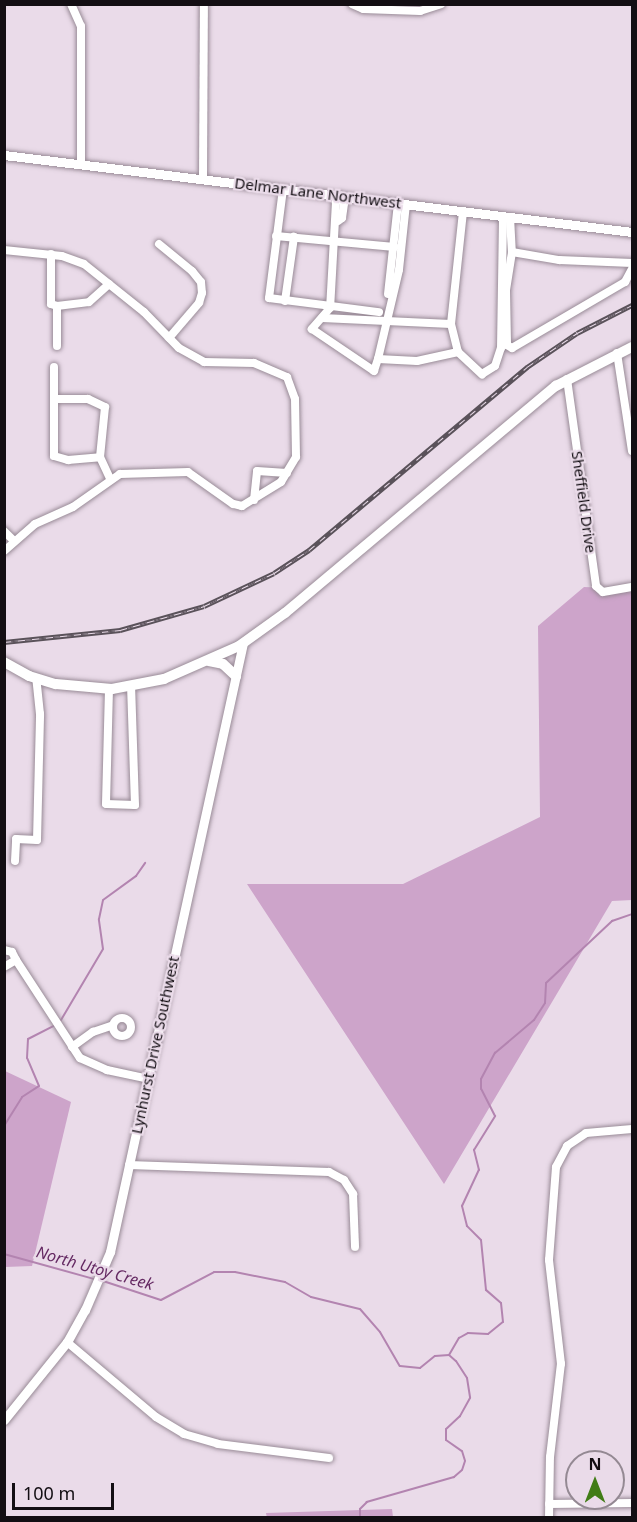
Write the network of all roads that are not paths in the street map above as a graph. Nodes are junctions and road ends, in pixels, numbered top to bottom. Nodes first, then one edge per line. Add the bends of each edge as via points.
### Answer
1 (70, 4) edge
2 (204, 4) edge
3 (352, 4) edge
4 (441, 4) edge
5 (4, 155) edge
6 (81, 164) junction
7 (203, 179) junction
8 (283, 189) junction
9 (341, 196) junction
10 (402, 204) junction
11 (464, 212) junction
12 (506, 216) junction
13 (633, 232) edge
14 (276, 236) junction
15 (294, 237) junction
16 (337, 242) junction
17 (159, 244) dead end
18 (394, 247) junction
19 (4, 250) edge
20 (512, 252) junction
21 (51, 254) junction
22 (633, 263) edge
23 (633, 269) edge
24 (109, 284) junction
25 (388, 294) dead end
26 (285, 302) junction
27 (57, 306) junction
28 (330, 308) junction
29 (379, 312) dead end
30 (322, 318) junction
31 (387, 324) junction
32 (451, 324) junction
33 (169, 338) junction
34 (57, 346) dead end
35 (633, 347) edge
36 (458, 352) junction
37 (617, 353) junction
38 (378, 358) junction
39 (54, 367) dead end
40 (567, 379) junction
41 (54, 399) junction
42 (633, 451) edge
43 (100, 457) junction
44 (287, 473) junction
45 (110, 478) junction
46 (254, 500) junction
47 (4, 531) edge
48 (14, 541) junction
49 (4, 551) edge
50 (633, 587) edge
51 (243, 644) junction
52 (209, 661) junction
53 (4, 662) edge
54 (237, 676) junction
55 (36, 678) junction
56 (131, 686) junction
57 (109, 689) junction
58 (15, 861) dead end
59 (4, 950) edge
60 (16, 960) junction
61 (4, 967) edge
62 (113, 1025) dead end
63 (72, 1047) junction
64 (146, 1078) junction
65 (633, 1129) edge
66 (129, 1166) junction
67 (355, 1247) dead end
68 (67, 1342) junction
69 (4, 1419) edge
70 (330, 1458) dead end
71 (633, 1503) edge
72 (549, 1504) junction
73 (549, 1518) edge

1 - 6 street via 81,26
2 - 7 street
3 - 4 street via 363,9 420,11
5 - 6 street, Delmar Lane Northwest
6 - 7 street, Delmar Lane Northwest
7 - 8 street, Delmar Lane Northwest
8 - 9 street, Delmar Lane Northwest
8 - 14 street
9 - 10 street, Delmar Lane Northwest
9 - 16 street via 344,203
10 - 11 street, Delmar Lane Northwest
10 - 18 street
10 - 31 street via 399,270
11 - 12 street, Delmar Lane Northwest
11 - 32 street
12 - 13 street, Delmar Lane Northwest
12 - 20 street
12 - 36 street via 500,356 491,372 482,374
14 - 15 street
14 - 26 street via 269,298
15 - 16 street
15 - 26 street
16 - 18 street
16 - 28 street
17 - 33 street via 201,282 200,303
18 - 25 street
19 - 21 street
20 - 22 street via 559,260
20 - 23 street via 506,291 507,345 512,348 625,282
21 - 24 street via 84,264
21 - 27 street via 51,304
24 - 27 street via 89,302
24 - 33 street
26 - 28 street
27 - 34 street
28 - 29 street
28 - 30 street
30 - 31 street
30 - 38 street via 312,329 324,338 374,371
31 - 32 street
31 - 38 street
32 - 36 street
33 - 44 street via 204,362 254,363 287,376 296,399 296,457
35 - 37 main road
36 - 38 street via 417,361
37 - 40 main road
37 - 42 street
39 - 41 street
40 - 50 street, Sheffield Drive via 596,586 603,592
40 - 51 main road
41 - 43 street via 88,399 105,407
41 - 43 street via 54,456 68,460
43 - 45 street
44 - 46 street via 281,482
44 - 46 street via 257,471
45 - 46 street via 130,471 188,472 232,504 242,506
45 - 48 street via 73,507 34,524
47 - 48 street
48 - 49 street
51 - 52 main road
51 - 54 street, Lynhurst Drive Southwest
52 - 54 main road via 223,664
52 - 56 main road via 164,679
53 - 55 main road
54 - 64 street, Lynhurst Drive Southwest
55 - 57 main road
55 - 58 street via 40,714 37,840 16,839
56 - 57 main road
56 - 57 street via 135,805 106,804
59 - 60 street via 12,951
60 - 61 street
60 - 63 street
62 - 63 street via 93,1032
63 - 64 street via 88,1064
64 - 66 street, Lynhurst Drive Southwest
65 - 72 street via 586,1133 567,1146 556,1167 549,1260 561,1364 550,1457
66 - 67 street via 329,1172 344,1180 353,1194
66 - 68 street, Lynhurst Drive Southwest via 110,1252
68 - 69 street, Lynhurst Drive Southwest
68 - 70 street via 156,1417 184,1434 218,1444
71 - 72 street
72 - 73 street

